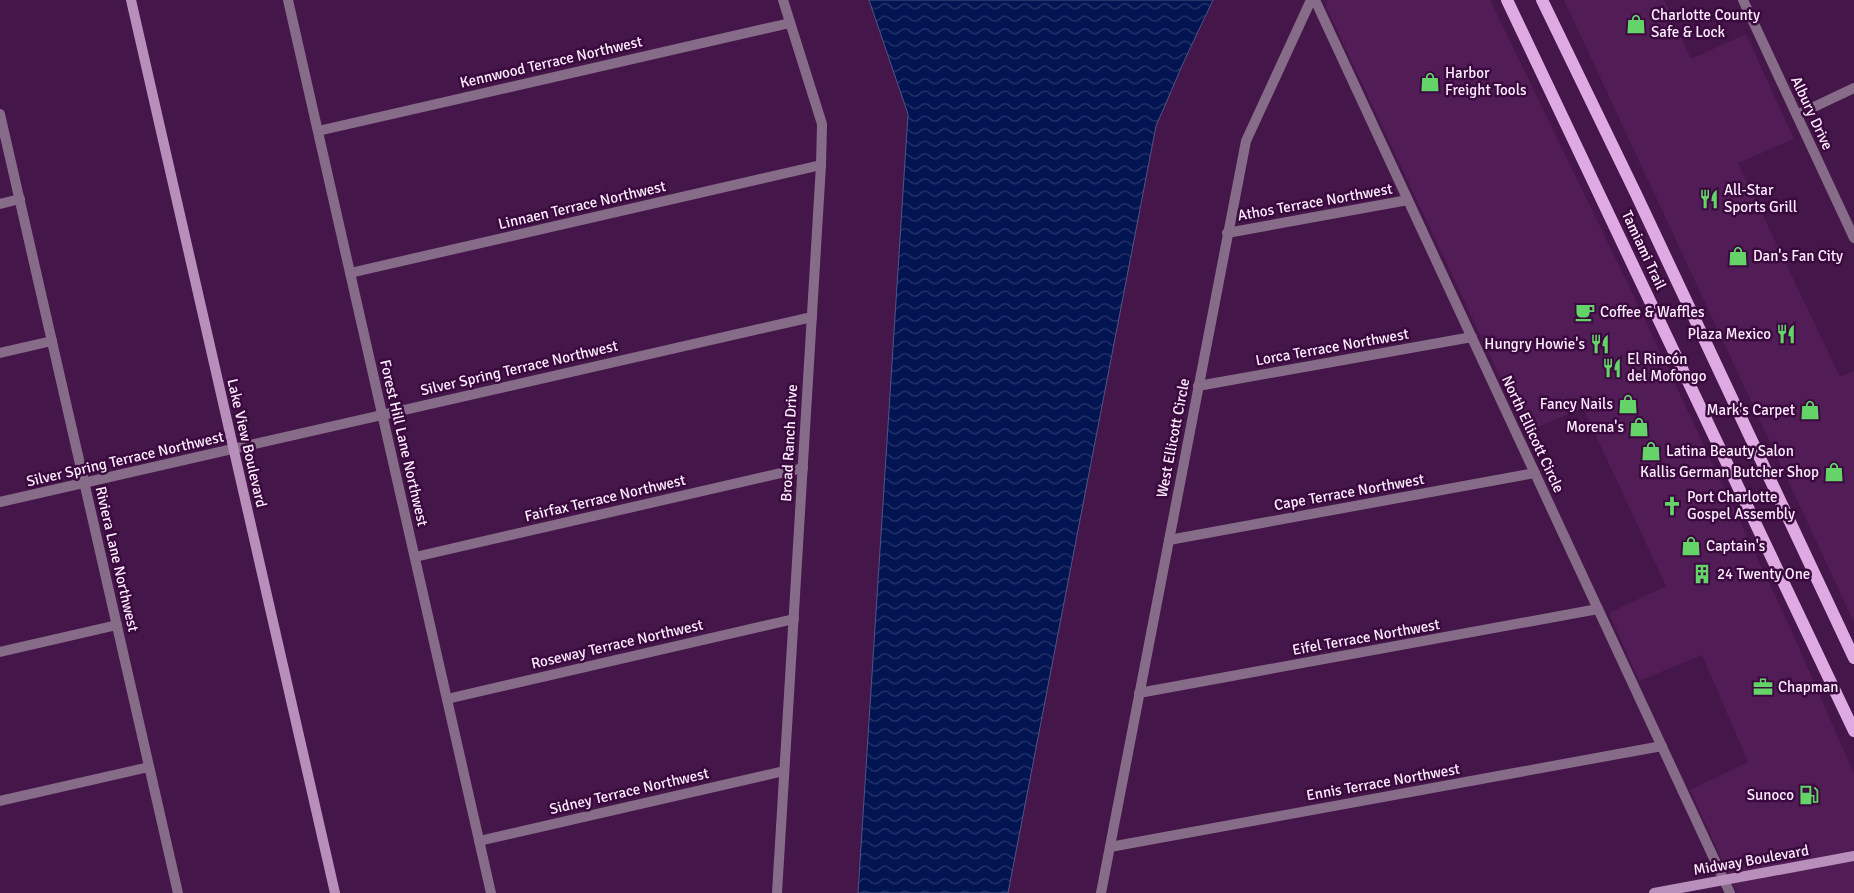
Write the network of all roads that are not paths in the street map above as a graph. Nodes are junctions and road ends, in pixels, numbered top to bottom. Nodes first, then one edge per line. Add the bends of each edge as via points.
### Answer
1 (131, 0) edge
2 (288, 0) edge
3 (783, 0) edge
4 (1311, 0) edge
5 (1315, 0) edge
6 (1507, 0) edge
7 (1542, 0) edge
8 (1743, 0) edge
9 (790, 23) junction
10 (1854, 88) edge
11 (0, 114) edge
12 (1797, 115) junction
13 (318, 131) junction
14 (820, 165) junction
15 (20, 199) junction
16 (1408, 200) junction
17 (0, 204) edge
18 (1227, 233) junction
19 (1854, 238) edge
20 (350, 273) junction
21 (812, 317) junction
22 (1472, 336) junction
23 (52, 341) junction
24 (0, 353) edge
25 (1198, 386) junction
26 (382, 415) junction
27 (233, 449) junction
28 (802, 468) junction
29 (1535, 473) junction
30 (84, 483) junction
31 (0, 502) edge
32 (1169, 540) junction
33 (415, 557) junction
34 (1598, 610) junction
35 (794, 620) junction
36 (117, 625) junction
37 (0, 652) edge
38 (1854, 658) edge
39 (1139, 693) junction
40 (447, 699) junction
41 (1854, 731) edge
42 (1662, 746) junction
43 (149, 767) junction
44 (784, 771) junction
45 (0, 801) edge
46 (480, 841) junction
47 (1110, 847) junction
48 (1854, 856) edge
49 (1724, 880) junction
50 (178, 893) edge
51 (334, 893) edge
52 (491, 893) edge
53 (777, 893) edge
54 (1101, 893) edge
55 (1654, 893) edge
56 (1730, 893) edge

1 - 27 street, Lake View Boulevard
2 - 13 street, Forest Hill Lane Northwest
3 - 9 street, Broad Ranch Drive
4 - 18 street, West Ellicott Circle via 1246,141
5 - 16 street, North Ellicott Circle
6 - 41 main road, Tamiami Trail
7 - 38 main road, Tamiami Trail
8 - 12 street, Albury Drive
9 - 13 street, Kennwood Terrace Northwest
9 - 14 street, Broad Ranch Drive via 822,124
10 - 12 street
11 - 15 street, Riviera Lane Northwest
12 - 19 street, Albury Drive
13 - 20 street, Forest Hill Lane Northwest
14 - 20 street, Linnaen Terrace Northwest
14 - 21 street, Broad Ranch Drive
15 - 17 street
15 - 23 street, Riviera Lane Northwest
16 - 18 street, Athos Terrace Northwest
16 - 22 street, North Ellicott Circle
18 - 25 street, West Ellicott Circle
20 - 26 street, Forest Hill Lane Northwest
21 - 26 street, Silver Spring Terrace Northwest
21 - 28 street, Broad Ranch Drive
22 - 25 street, Lorca Terrace Northwest
22 - 29 street, North Ellicott Circle
23 - 24 street
23 - 30 street, Riviera Lane Northwest
25 - 32 street, West Ellicott Circle
26 - 27 street, Silver Spring Terrace Northwest
26 - 33 street, Forest Hill Lane Northwest
27 - 30 street, Silver Spring Terrace Northwest
27 - 51 street, Lake View Boulevard
28 - 33 street, Fairfax Terrace Northwest
28 - 35 street, Broad Ranch Drive
29 - 32 street, Cape Terrace Northwest
29 - 34 street, North Ellicott Circle
30 - 31 street, Silver Spring Terrace Northwest
30 - 36 street, Riviera Lane Northwest
32 - 39 street, West Ellicott Circle
33 - 40 street, Forest Hill Lane Northwest
34 - 39 street, Eifel Terrace Northwest
34 - 42 street, North Ellicott Circle
35 - 40 street, Roseway Terrace Northwest
35 - 44 street, Broad Ranch Drive
36 - 37 street
36 - 43 street, Riviera Lane Northwest
39 - 47 street, West Ellicott Circle
40 - 46 street, Forest Hill Lane Northwest
42 - 47 street, Ennis Terrace Northwest
42 - 49 street, North Ellicott Circle
43 - 45 street
43 - 50 street, Riviera Lane Northwest
44 - 46 street, Sidney Terrace Northwest
44 - 53 street, Broad Ranch Drive
46 - 52 street, Forest Hill Lane Northwest
47 - 54 street, West Ellicott Circle
48 - 49 street, Midway Boulevard
49 - 55 street, Midway Boulevard
49 - 56 street, North Ellicott Circle

